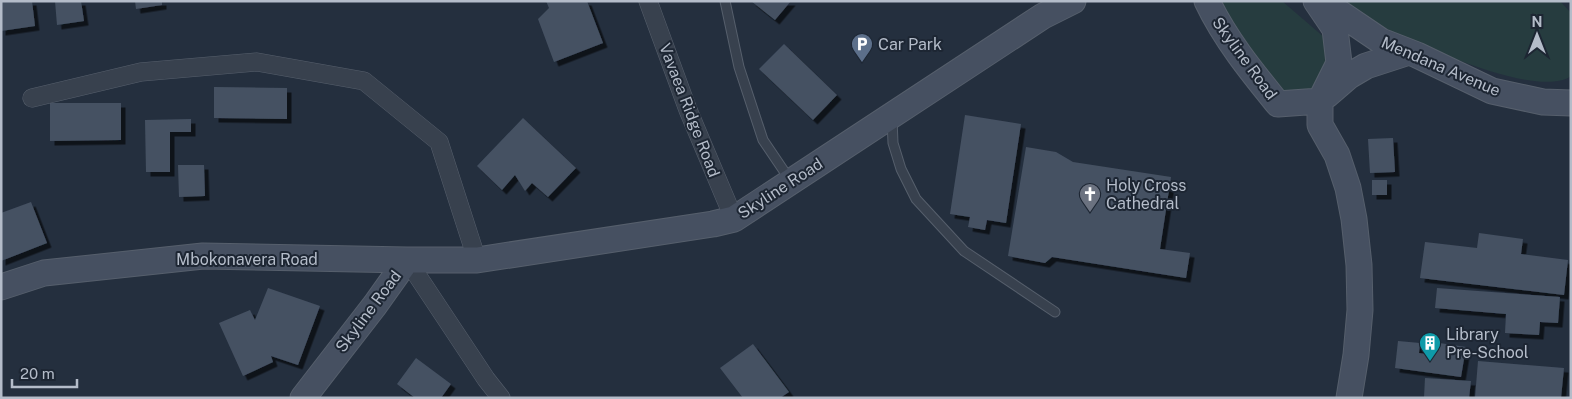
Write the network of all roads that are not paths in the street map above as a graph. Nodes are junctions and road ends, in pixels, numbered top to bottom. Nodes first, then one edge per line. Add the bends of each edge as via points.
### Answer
1 (648, 1) edge
2 (725, 1) edge
3 (1073, 1) edge
4 (1207, 1) edge
5 (1316, 1) edge
6 (1323, 1) edge
7 (1408, 52) junction
8 (1571, 87) edge
9 (32, 98) dead end
10 (1320, 101) junction
11 (1543, 102) junction
12 (1571, 103) edge
13 (892, 114) junction
14 (791, 181) junction
15 (734, 219) junction
16 (407, 260) junction
17 (477, 260) junction
18 (1, 288) edge
19 (1055, 312) dead end
20 (303, 398) edge
21 (501, 398) edge
22 (1349, 398) edge

1 - 15 street, Vavaea Ridge Road via 688,110
2 - 14 lane via 739,67 763,140
3 - 13 street, Skyline Road via 1043,16
4 - 10 street, Skyline Road via 1247,66 1278,104
5 - 10 street via 1336,29 1339,63
6 - 7 street, Mendana Avenue via 1381,41
7 - 10 street via 1366,66
7 - 11 street, Mendana Avenue via 1492,91
8 - 11 street
9 - 17 street via 142,72 257,62 364,81 440,142
10 - 22 street via 1320,125 1348,188 1354,219 1360,310
11 - 12 street, Mendana Avenue
13 - 14 street, Skyline Road
13 - 19 lane via 893,143 916,199 964,251
14 - 15 street, Skyline Road
15 - 17 street, Skyline Road
16 - 17 street, Skyline Road
16 - 18 street, Mbokonavera Road via 203,256 44,273
16 - 20 street, Skyline Road
16 - 21 street

